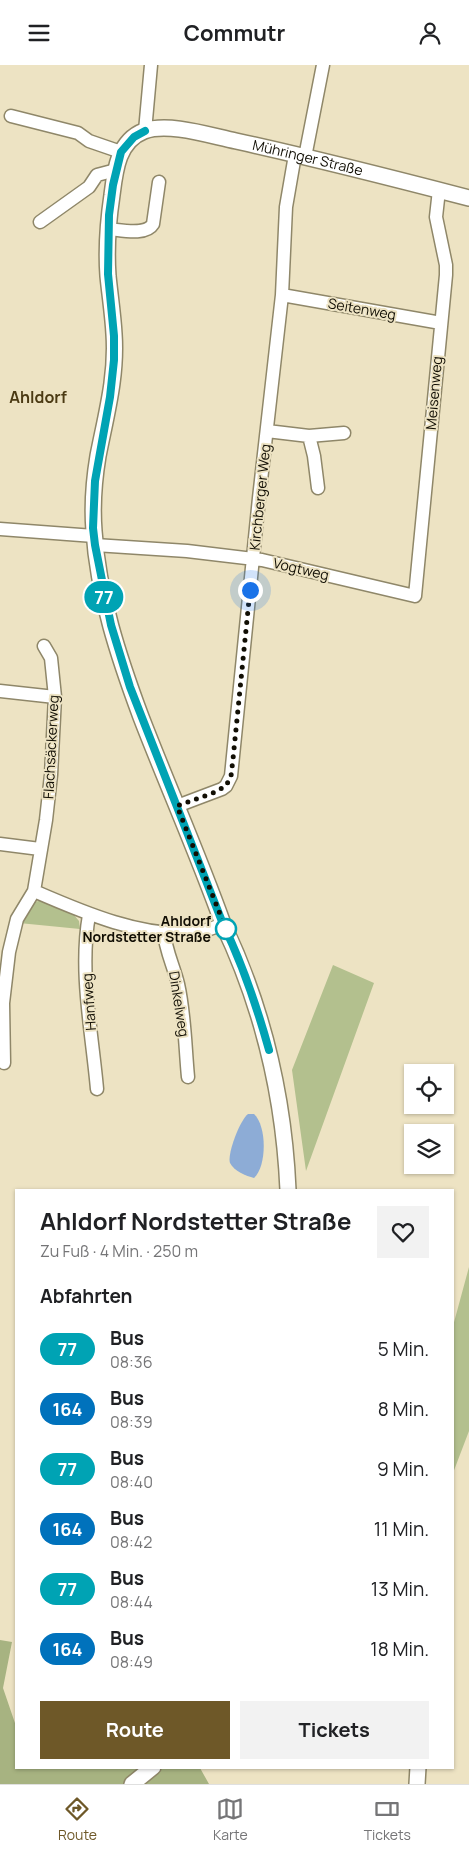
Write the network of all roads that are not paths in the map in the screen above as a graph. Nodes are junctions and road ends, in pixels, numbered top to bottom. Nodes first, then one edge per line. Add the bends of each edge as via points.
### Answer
1 (151, 65) edge
2 (322, 65) edge
3 (11, 116) dead end
4 (145, 131) junction
5 (121, 152) junction
6 (300, 156) junction
7 (116, 170) junction
8 (159, 182) dead end
9 (439, 190) junction
10 (469, 198) edge
11 (40, 222) dead end
12 (108, 229) junction
13 (282, 295) junction
14 (441, 323) junction
15 (267, 431) junction
16 (344, 433) dead end
17 (309, 436) junction
18 (318, 488) dead end
19 (0, 529) edge
20 (94, 541) junction
21 (253, 559) junction
22 (416, 596) joint
23 (44, 646) dead end
24 (0, 691) edge
25 (55, 697) junction
26 (177, 806) junction
27 (0, 844) edge
28 (40, 849) junction
29 (34, 891) junction
30 (89, 915) junction
31 (223, 924) junction
32 (164, 932) junction
33 (4, 1063) dead end
34 (188, 1077) dead end
35 (97, 1089) dead end
36 (288, 1189) edge
37 (150, 1769) edge
38 (418, 1769) edge
39 (132, 1784) edge
40 (417, 1784) edge

1 - 4 street
2 - 6 street, Kirchberger Weg
3 - 5 street via 78,133 89,141
4 - 5 street via 134,137
4 - 6 street, Mühringer Straße via 175,129
5 - 7 street
6 - 9 street, Mühringer Straße
6 - 13 street, Kirchberger Weg via 286,207
7 - 11 street via 98,175 89,187
7 - 12 street
8 - 12 street via 151,227 144,231
9 - 10 street, Mühringer Straße
9 - 14 street, Meisenweg via 436,217 446,265
12 - 20 street via 114,360 95,481
13 - 14 street, Seitenweg
13 - 15 street, Kirchberger Weg
14 - 22 street, Meisenweg
15 - 17 street
15 - 21 street, Kirchberger Weg
16 - 17 street
17 - 18 street
19 - 20 street, Vogtweg
20 - 21 street, Vogtweg
20 - 26 street via 120,657
21 - 22 street, Vogtweg
21 - 26 street, Kirchberger Weg via 231,776 222,789
23 - 25 street, Flachsäckerweg via 51,659
24 - 25 street
25 - 28 street, Flachsäckerweg via 51,775
26 - 31 street
27 - 28 street
28 - 29 street, Flachsäckerweg
29 - 30 street
29 - 33 street via 17,919 8,952 3,1003
30 - 32 street
30 - 35 street, Hanfweg via 87,982
31 - 32 street via 197,933
31 - 36 street via 247,979 269,1050 280,1107
32 - 34 street, Dinkelweg via 180,997
37 - 39 street
38 - 40 street

